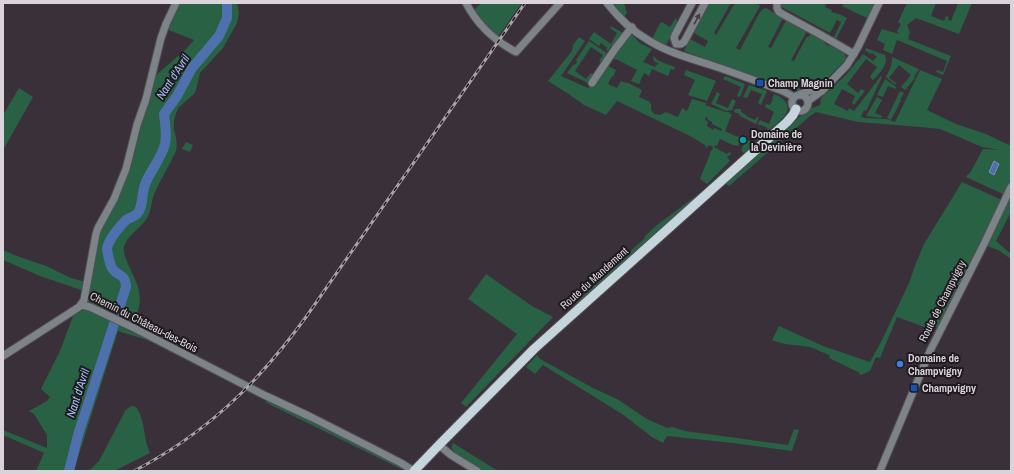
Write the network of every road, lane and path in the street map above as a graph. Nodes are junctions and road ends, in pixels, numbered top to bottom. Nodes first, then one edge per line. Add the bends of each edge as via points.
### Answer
1 (176, 3) edge
2 (466, 3) edge
3 (560, 3) edge
4 (607, 3) edge
5 (692, 3) edge
6 (706, 3) edge
7 (777, 3) edge
8 (879, 3) edge
9 (632, 27) junction
10 (678, 30) junction
11 (688, 35) junction
12 (676, 44) junction
13 (672, 52) junction
14 (854, 54) junction
15 (592, 83) dead end
16 (827, 85) junction
17 (797, 96) junction
18 (808, 101) junction
19 (796, 109) junction
20 (1011, 187) edge
21 (81, 305) junction
22 (3, 356) edge
23 (439, 445) junction
24 (414, 471) edge
25 (477, 471) edge
26 (880, 471) edge

1 - 21 street, Chemin du Château-des-Bois via 161,38 126,169 96,234 85,297
2 - 3 street via 496,40 516,52
4 - 9 street
5 - 10 street
11 -> 6 street
7 - 14 street via 776,8 782,13
8 - 14 street
9 - 13 street via 650,42
9 - 15 street
10 - 11 street via 685,31
10 - 12 street via 674,38
11 - 12 street via 683,43
12 - 13 street
13 - 17 street
14 - 16 street
16 - 17 street
16 - 18 street
17 - 18 street via 806,97
17 - 19 street via 792,104
18 - 19 street via 805,109
19 - 23 main road, Route du Mandement via 787,122 534,349
20 - 26 street, Route de Champvigny via 930,351
21 - 22 street
21 - 24 street, Chemin du Château-des-Bois via 132,327 366,444
23 - 24 main road, Route du Mandement
23 - 25 street via 450,455

